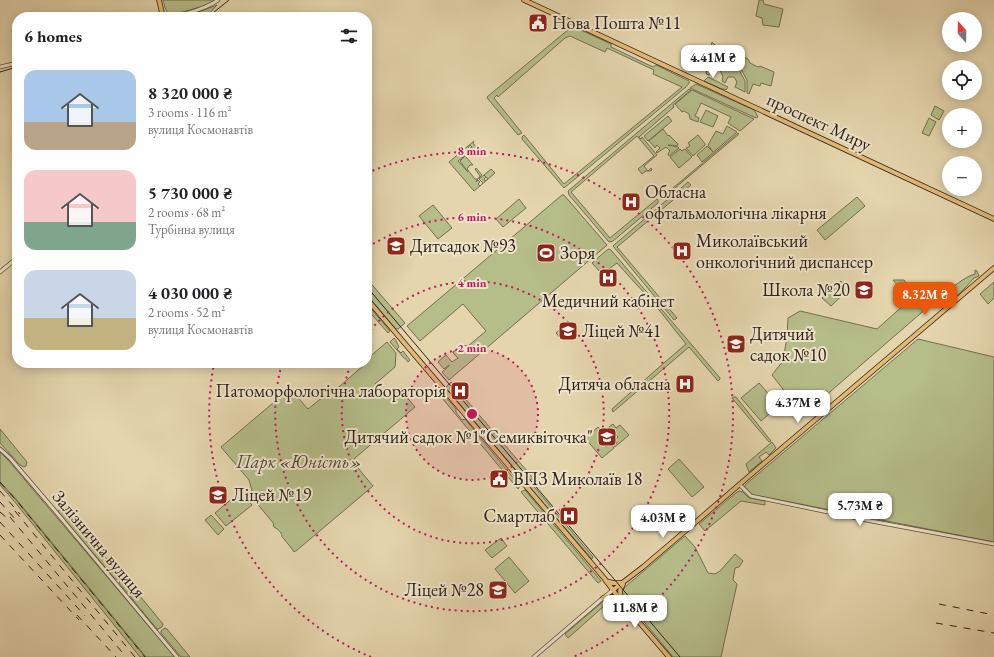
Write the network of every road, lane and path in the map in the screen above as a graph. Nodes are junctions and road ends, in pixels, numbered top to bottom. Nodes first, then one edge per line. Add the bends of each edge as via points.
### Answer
1 (159, 0) edge
2 (218, 0) edge
3 (524, 0) edge
4 (163, 12) edge
5 (191, 12) edge
6 (12, 64) edge
7 (0, 67) edge
8 (994, 219) edge
9 (12, 262) edge
10 (994, 268) edge
11 (0, 272) edge
12 (372, 305) edge
13 (0, 449) edge
14 (740, 485) junction
15 (994, 544) edge
16 (606, 581) junction
17 (624, 582) junction
18 (613, 590) junction
19 (602, 598) junction
20 (622, 601) junction
21 (177, 657) edge
22 (534, 657) edge
23 (669, 657) edge

1 - 4 main road
2 - 5 street
3 - 8 main road, проспект Миру
6 - 7 street
9 - 11 street
10 - 14 main road
12 - 16 main road
13 - 21 street, Залізнична вулиця via 52,506
14 - 15 street via 751,496
14 - 17 main road
16 - 17 main road via 616,584
16 - 18 main road
17 - 18 main road
17 - 20 main road via 620,591
18 - 19 street
18 - 20 main road
19 - 20 main road via 610,596
19 - 22 street
20 - 23 main road

